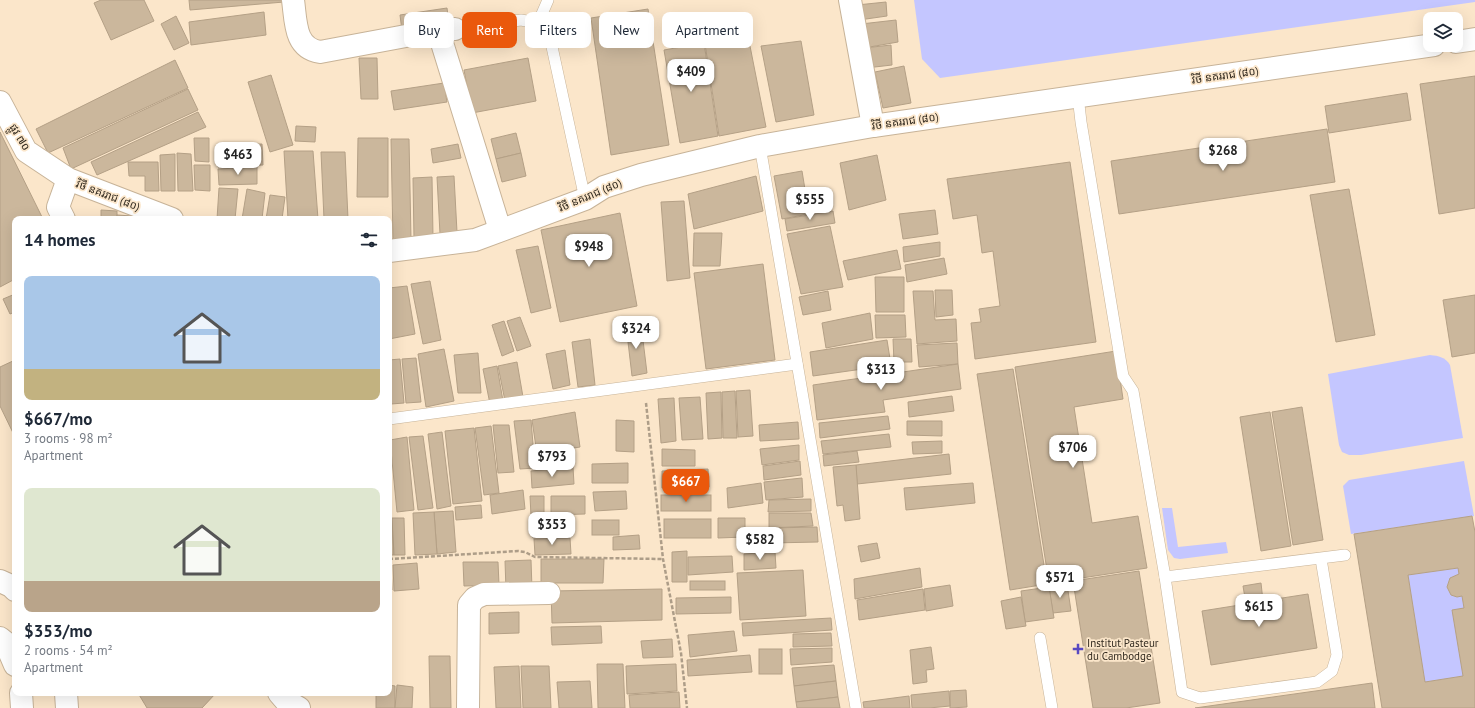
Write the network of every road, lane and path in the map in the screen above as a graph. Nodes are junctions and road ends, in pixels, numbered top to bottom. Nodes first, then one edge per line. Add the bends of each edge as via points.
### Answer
1 (293, 0) edge
2 (548, 0) edge
3 (850, 0) edge
4 (543, 12) edge
5 (525, 21) edge
6 (454, 29) edge
7 (404, 37) edge
8 (1475, 39) edge
9 (1463, 41) edge
10 (1423, 47) edge
11 (452, 48) edge
12 (552, 48) edge
13 (1078, 96) junction
14 (0, 102) edge
15 (873, 126) junction
16 (760, 146) junction
17 (68, 179) junction
18 (585, 199) junction
19 (62, 216) edge
20 (164, 216) edge
21 (500, 230) junction
22 (392, 251) edge
23 (797, 364) junction
24 (644, 385) junction
25 (392, 419) edge
26 (1345, 556) dead end
27 (392, 558) edge
28 (663, 559) junction
29 (1321, 559) junction
30 (1165, 577) junction
31 (549, 593) dead end
32 (0, 638) edge
33 (1040, 638) dead end
34 (12, 658) edge
35 (20, 696) edge
36 (66, 696) edge
37 (282, 696) edge
38 (22, 708) edge
39 (67, 708) edge
40 (299, 708) edge
41 (468, 708) edge
42 (687, 708) edge
43 (856, 708) edge
44 (1052, 708) edge

1 - 7 street via 298,32 304,44 312,51 320,52
2 - 4 lane
3 - 15 street
5 - 6 lane
8 - 9 street
10 - 13 street, វិថី នគររាជ (៨០)
11 - 21 street
12 - 18 lane
13 - 15 street, វិថី នគររាជ (៨០)
13 - 30 lane via 1123,376 1134,391
14 - 17 street, ផ្លូវ ៧០ via 26,151
15 - 16 street, វិថី នគររាជ (៨០)
16 - 18 street, វិថី នគររាជ (៨០) via 640,175 604,187
16 - 23 lane
17 - 19 street via 58,207
17 - 20 street, វិថី នគររាជ (៨០)
18 - 21 street, វិថី នគររាជ (៨០)
21 - 22 street, វិថី នគររាជ (៨០) via 475,240
23 - 24 lane
23 - 43 lane
24 - 25 lane
24 - 28 path
26 - 29 lane
27 - 28 path via 518,551 536,557
28 - 42 path via 681,653
29 - 30 lane
29 - 30 lane via 1337,655 1332,671 1317,682 1200,698 1182,692
31 - 41 street via 484,594 475,598 469,605
32 - 34 street via 5,642
33 - 44 lane
35 - 38 street
36 - 39 street
37 - 40 street

